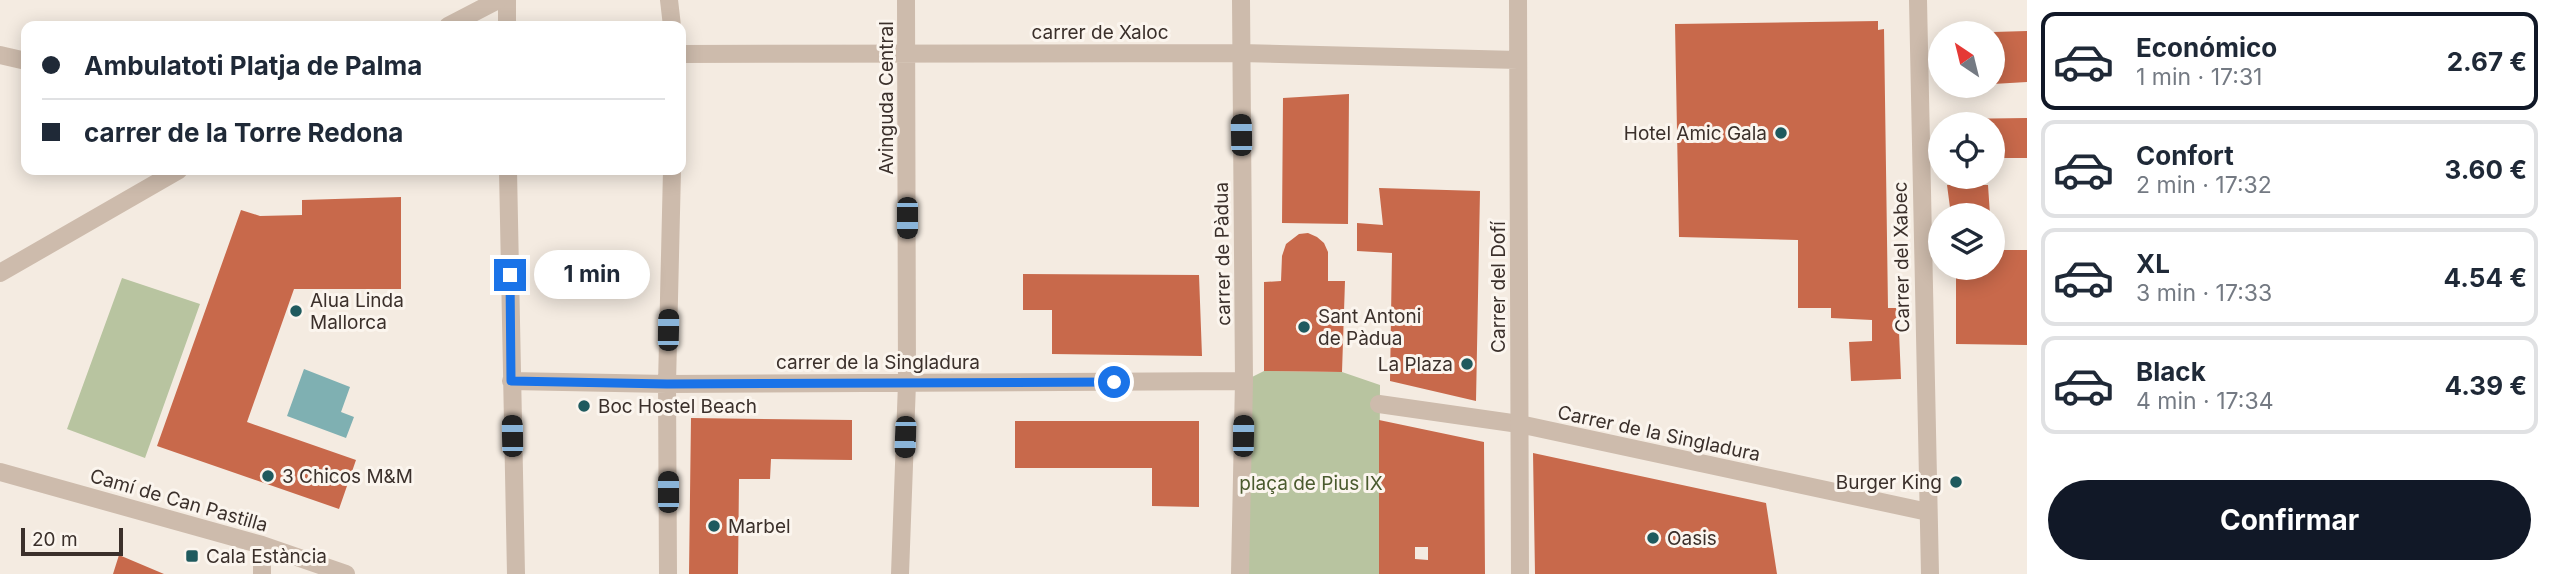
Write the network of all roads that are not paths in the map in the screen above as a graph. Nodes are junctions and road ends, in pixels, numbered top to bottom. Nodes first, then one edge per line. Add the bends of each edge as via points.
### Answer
1 (498, 0) edge
2 (507, 0) edge
3 (669, 0) edge
4 (906, 0) edge
5 (1241, 0) edge
6 (1518, 0) edge
7 (1918, 0) edge
8 (458, 21) edge
9 (507, 21) edge
10 (671, 21) edge
11 (907, 53) junction
12 (1240, 53) junction
13 (686, 54) edge
14 (0, 55) edge
15 (21, 60) edge
16 (1518, 60) junction
17 (170, 175) edge
18 (509, 175) edge
19 (672, 175) edge
20 (0, 273) edge
21 (511, 381) junction
22 (1244, 382) junction
23 (906, 383) junction
24 (667, 384) junction
25 (1379, 404) dead end
26 (1519, 424) junction
27 (0, 472) edge
28 (1928, 512) junction
29 (262, 545) junction
30 (262, 574) edge
31 (346, 574) edge
32 (516, 574) edge
33 (668, 574) edge
34 (900, 574) edge
35 (1240, 574) edge
36 (1520, 574) edge
37 (1930, 574) edge

1 - 8 street
2 - 9 street
3 - 10 street
4 - 11 street, Avinguda Central
5 - 12 street, carrer de Pàdua
6 - 16 street, Carrer del Dofí
7 - 28 street, Carrer del Xabec
11 - 12 street, carrer de Xaloc
11 - 13 street, carrer de Xaloc
11 - 23 street, Avinguda Central
12 - 16 street, carrer de Xaloc
12 - 22 street, carrer de Pàdua
14 - 15 street
16 - 26 street, Carrer del Dofí
17 - 20 street
18 - 21 street
19 - 24 street
21 - 24 street, carrer de la Singladura
21 - 32 street
22 - 23 street, carrer de la Singladura
22 - 35 street
23 - 24 street, carrer de la Singladura
23 - 34 street, Avinguda Central
24 - 33 street
25 - 26 street, Carrer de la Singladura
26 - 28 street, Carrer de la Singladura
26 - 36 street, Carrer del Dofí
27 - 29 street, Camí de Can Pastilla
28 - 37 street
29 - 30 street
29 - 31 street, Camí de Can Pastilla

